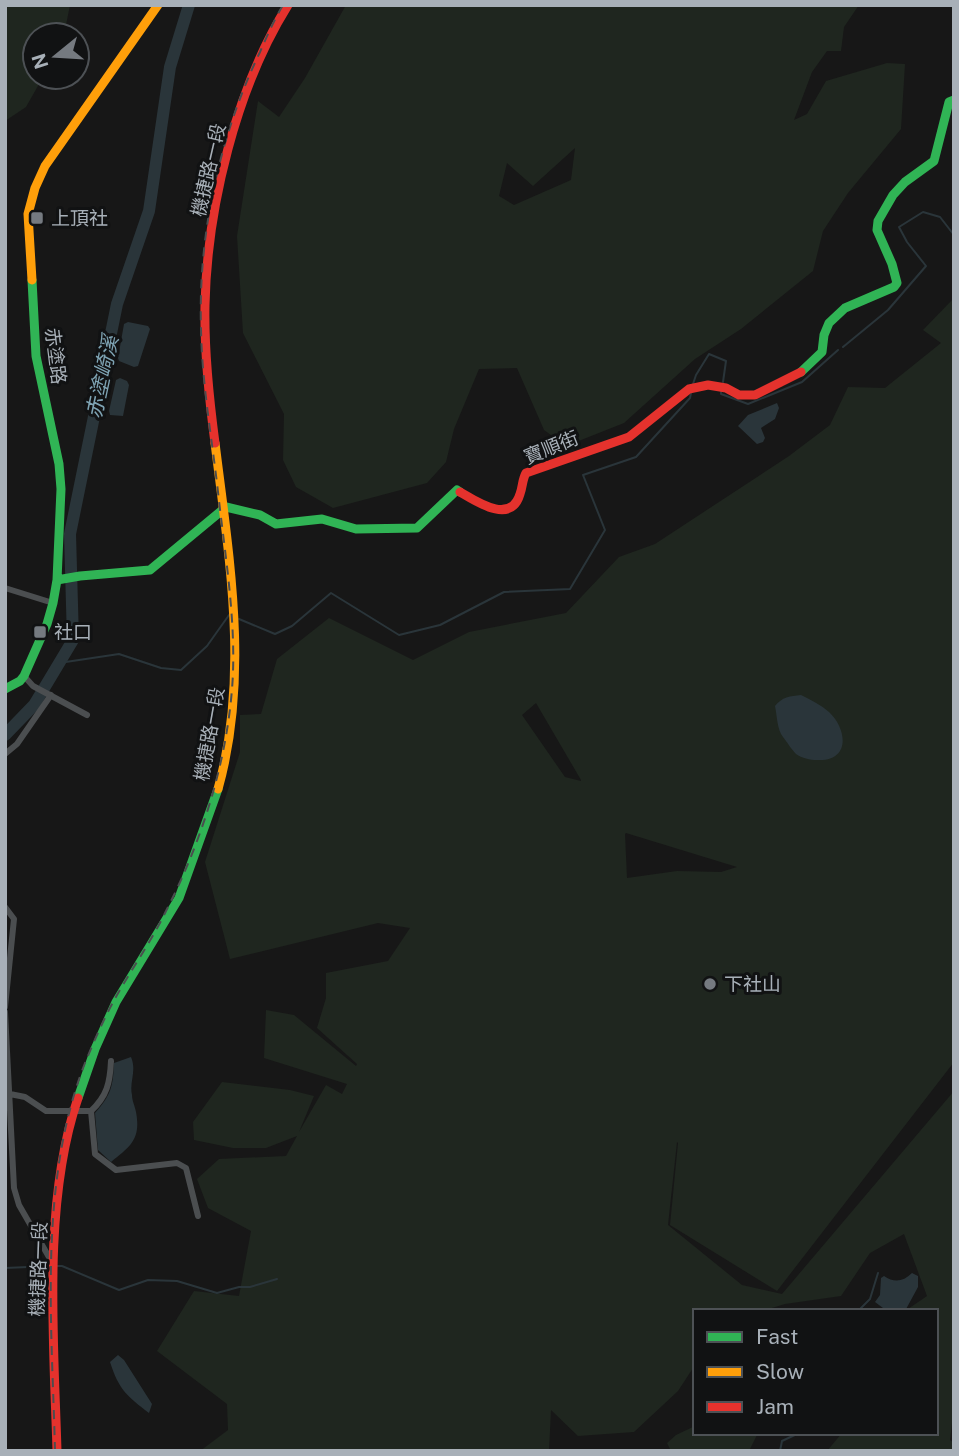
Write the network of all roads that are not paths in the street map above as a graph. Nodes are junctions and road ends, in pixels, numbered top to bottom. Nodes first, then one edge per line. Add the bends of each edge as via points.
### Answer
1 (158, 5) edge
2 (288, 5) edge
3 (954, 100) edge
4 (224, 508) junction
5 (60, 579) junction
6 (5, 588) edge
7 (53, 603) junction
8 (24, 676) junction
9 (5, 689) edge
10 (50, 695) junction
11 (87, 715) dead end
12 (5, 754) edge
13 (5, 906) edge
14 (5, 1009) edge
15 (111, 1061) dead end
16 (10, 1094) junction
17 (91, 1111) junction
18 (74, 1112) junction
19 (198, 1216) dead end
20 (54, 1266) junction
21 (57, 1451) edge

1 - 5 street, 赤塗路 via 45,166 28,214 36,356 59,464
2 - 4 street, 機捷路一段 via 253,72 214,210 205,281 205,330
3 - 4 street, 寶順街 via 949,102 933,161 893,195 878,221 877,230 897,283 845,309 829,323 822,352 803,371 779,385 755,395 708,385 689,388 629,437 526,473 520,495 505,512 457,490 417,528 356,529 322,519 275,524 260,515
4 - 5 street via 150,569
4 - 18 street, 機捷路一段 via 236,677 230,736 213,809 180,897 119,997
5 - 7 street, 赤塗路
6 - 7 street
7 - 8 street, 赤塗路
8 - 9 street
8 - 10 street via 33,687
10 - 11 street
10 - 12 street
13 - 14 street via 14,919
14 - 16 street
15 - 17 street via 103,1100
16 - 18 street via 25,1097 46,1111
16 - 20 street via 14,1188
17 - 18 street
17 - 19 street via 95,1154 116,1170 177,1163 186,1168
18 - 20 street, 機捷路一段 via 65,1148
20 - 21 street, 機捷路一段

